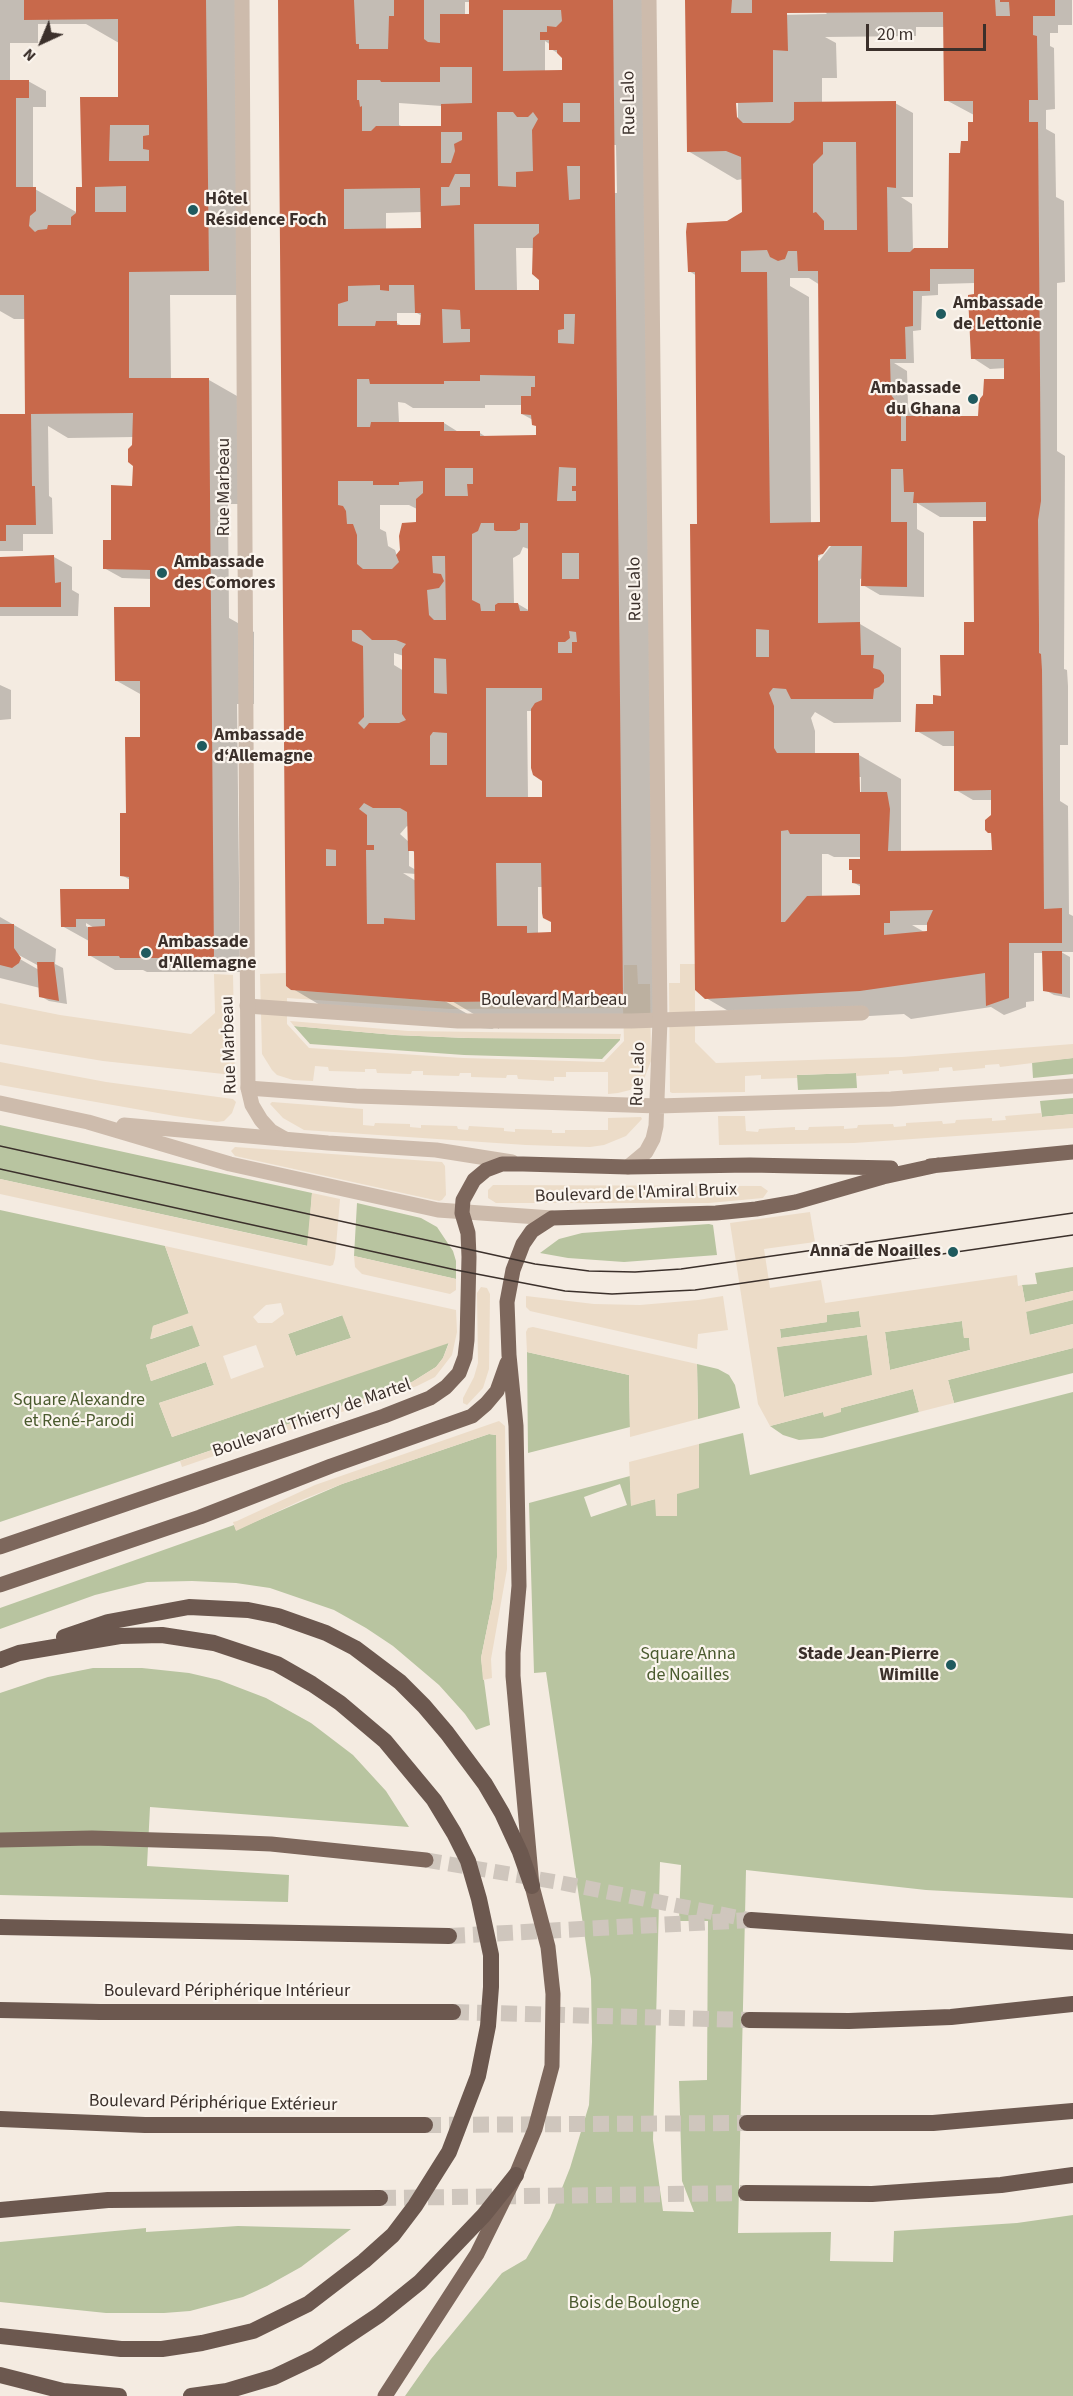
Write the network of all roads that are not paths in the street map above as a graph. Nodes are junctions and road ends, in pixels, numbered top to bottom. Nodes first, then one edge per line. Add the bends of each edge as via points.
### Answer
1 (242, 0) edge
2 (649, 0) edge
3 (247, 1005) junction
4 (862, 1013) dead end
5 (660, 1020) junction
6 (1073, 1086) edge
7 (248, 1088) junction
8 (0, 1103) edge
9 (658, 1106) junction
10 (88, 1122) junction
11 (285, 1139) junction
12 (1073, 1152) edge
13 (523, 1164) junction
14 (938, 1165) junction
15 (628, 1167) junction
16 (462, 1213) junction
17 (552, 1218) junction
18 (509, 1355) junction
19 (0, 1546) edge
20 (0, 1585) edge
21 (19, 1653) junction
22 (0, 1660) edge
23 (0, 1839) edge
24 (426, 1860) tunnel mouth
25 (532, 1886) junction
26 (751, 1920) dead end
27 (0, 1927) edge
28 (449, 1936) tunnel mouth
29 (1073, 1942) edge
30 (1073, 2004) edge
31 (0, 2010) edge
32 (453, 2012) tunnel mouth
33 (749, 2020) tunnel mouth
34 (1073, 2111) edge
35 (0, 2119) edge
36 (79, 2122) junction
37 (747, 2123) tunnel mouth
38 (425, 2125) tunnel mouth
39 (0, 2131) edge
40 (516, 2175) junction
41 (1073, 2175) edge
42 (746, 2193) tunnel mouth
43 (380, 2198) tunnel mouth
44 (0, 2210) edge
45 (0, 2336) edge
46 (0, 2375) edge
47 (119, 2396) edge
48 (191, 2396) edge
49 (385, 2396) edge

1 - 3 street, Rue Marbeau
2 - 5 street, Rue Lalo
3 - 5 street, Boulevard Marbeau via 458,1021
3 - 7 street, Rue Marbeau
4 - 5 street, Boulevard Marbeau
5 - 9 street, Rue Lalo
6 - 9 street via 891,1099
7 - 9 street via 356,1096
7 - 11 street, Rue Marbeau via 261,1120
8 - 10 street, Boulevard de l'Amiral Bruix
9 - 15 street, Rue Lalo via 653,1139 646,1152
10 - 11 street, Boulevard de l'Amiral Bruix
10 - 16 street, Boulevard de l'Amiral Bruix via 230,1164
11 - 13 street, Boulevard de l'Amiral Bruix via 436,1150
12 - 14 main road, Boulevard de l'Amiral Bruix
13 - 15 main road, Boulevard de l'Amiral Bruix
13 - 16 main road, Boulevard Thierry de Martel via 502,1164 486,1170 467,1189
14 - 15 main road, Boulevard de l'Amiral Bruix via 880,1169
14 - 17 main road, Boulevard de l'Amiral Bruix via 756,1209
16 - 17 street, Boulevard de l'Amiral Bruix
16 - 19 main road, Boulevard Thierry de Martel via 468,1233 467,1340 459,1372 446,1387 430,1398 384,1416
17 - 18 main road via 532,1231 513,1270 507,1302
18 - 20 main road via 497,1391 472,1416 200,1517
18 - 25 main road via 516,1426 519,1586 513,1676
21 - 22 highway
21 - 25 highway via 108,1622 189,1607 249,1610 326,1633 355,1648 400,1682 447,1733 502,1813
21 - 45 highway via 120,1636 162,1635 213,1644 277,1664 312,1684 385,1741 434,1800 454,1833 468,1861 479,1899 490,1955 491,1987 478,2076 449,2152 393,2235 308,2304 253,2331 162,2349 121,2349
23 - 24 main road via 271,1844
25 - 40 main road via 548,1947 553,1994 552,2066 535,2129
26 - 29 highway
27 - 28 highway
30 - 33 highway via 951,2017
31 - 32 highway, Boulevard Périphérique Intérieur
34 - 37 highway via 933,2123
35 - 36 highway, Boulevard Périphérique Extérieur
36 - 38 highway, Boulevard Périphérique Extérieur
36 - 39 highway
40 - 48 highway via 460,2242 379,2315 316,2357 274,2377 227,2391
40 - 49 main road via 477,2254
41 - 42 highway via 1001,2185 872,2194
43 - 44 highway via 108,2200
46 - 47 highway via 63,2391

